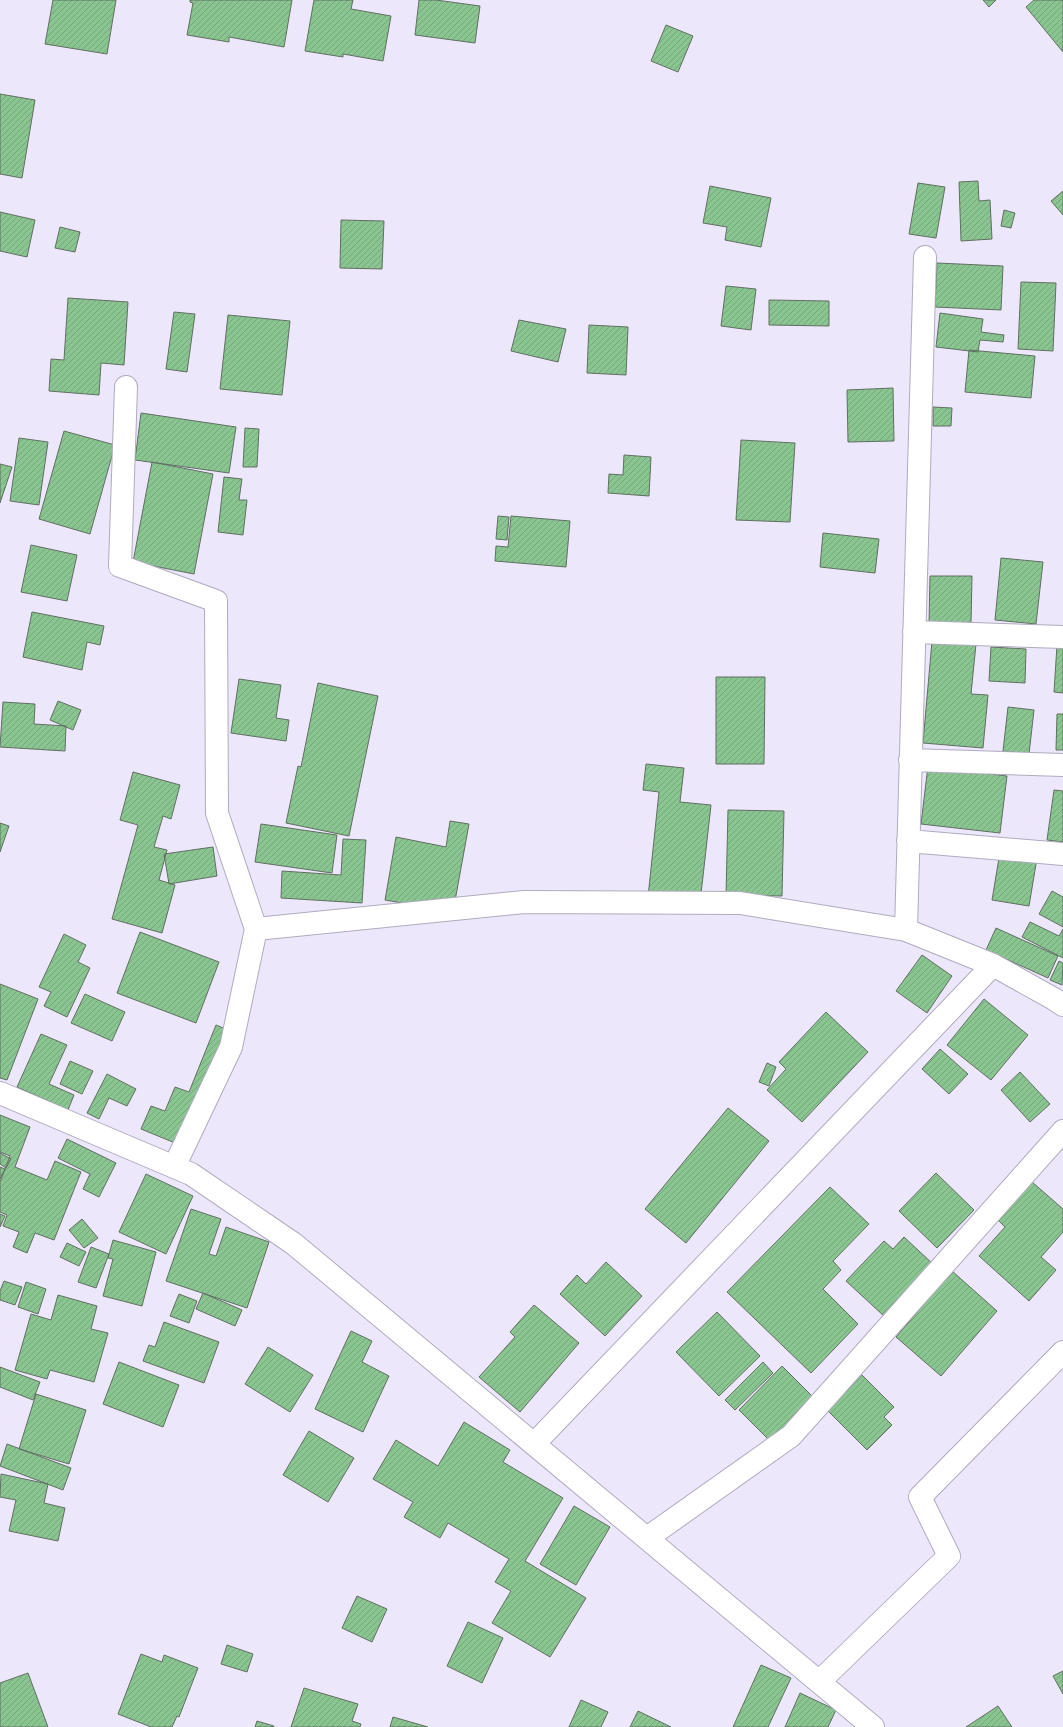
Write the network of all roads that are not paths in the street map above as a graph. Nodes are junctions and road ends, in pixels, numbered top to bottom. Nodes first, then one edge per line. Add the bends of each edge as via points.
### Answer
1 (925, 256) dead end
2 (126, 387) dead end
3 (914, 632) junction
4 (1063, 637) edge
5 (910, 760) junction
6 (1063, 765) edge
7 (908, 841) junction
8 (1063, 854) edge
9 (256, 929) junction
10 (906, 930) junction
11 (994, 965) junction
12 (1063, 1005) edge
13 (0, 1093) edge
14 (1063, 1131) edge
15 (174, 1167) junction
16 (1063, 1352) edge
17 (534, 1444) junction
18 (647, 1538) junction
19 (819, 1682) junction
20 (873, 1727) edge

1 - 3 street
2 - 9 street via 120,566 216,601 217,813
3 - 4 street
3 - 5 street
5 - 6 street
5 - 7 street
7 - 8 street
7 - 10 street
9 - 10 street via 532,902 740,904
9 - 15 street via 231,1047
10 - 11 street
11 - 12 street
11 - 17 street
13 - 15 street
14 - 18 street via 792,1436
15 - 17 street via 191,1174 294,1244
16 - 19 street via 920,1497 949,1556
17 - 18 street
18 - 19 street
19 - 20 street

